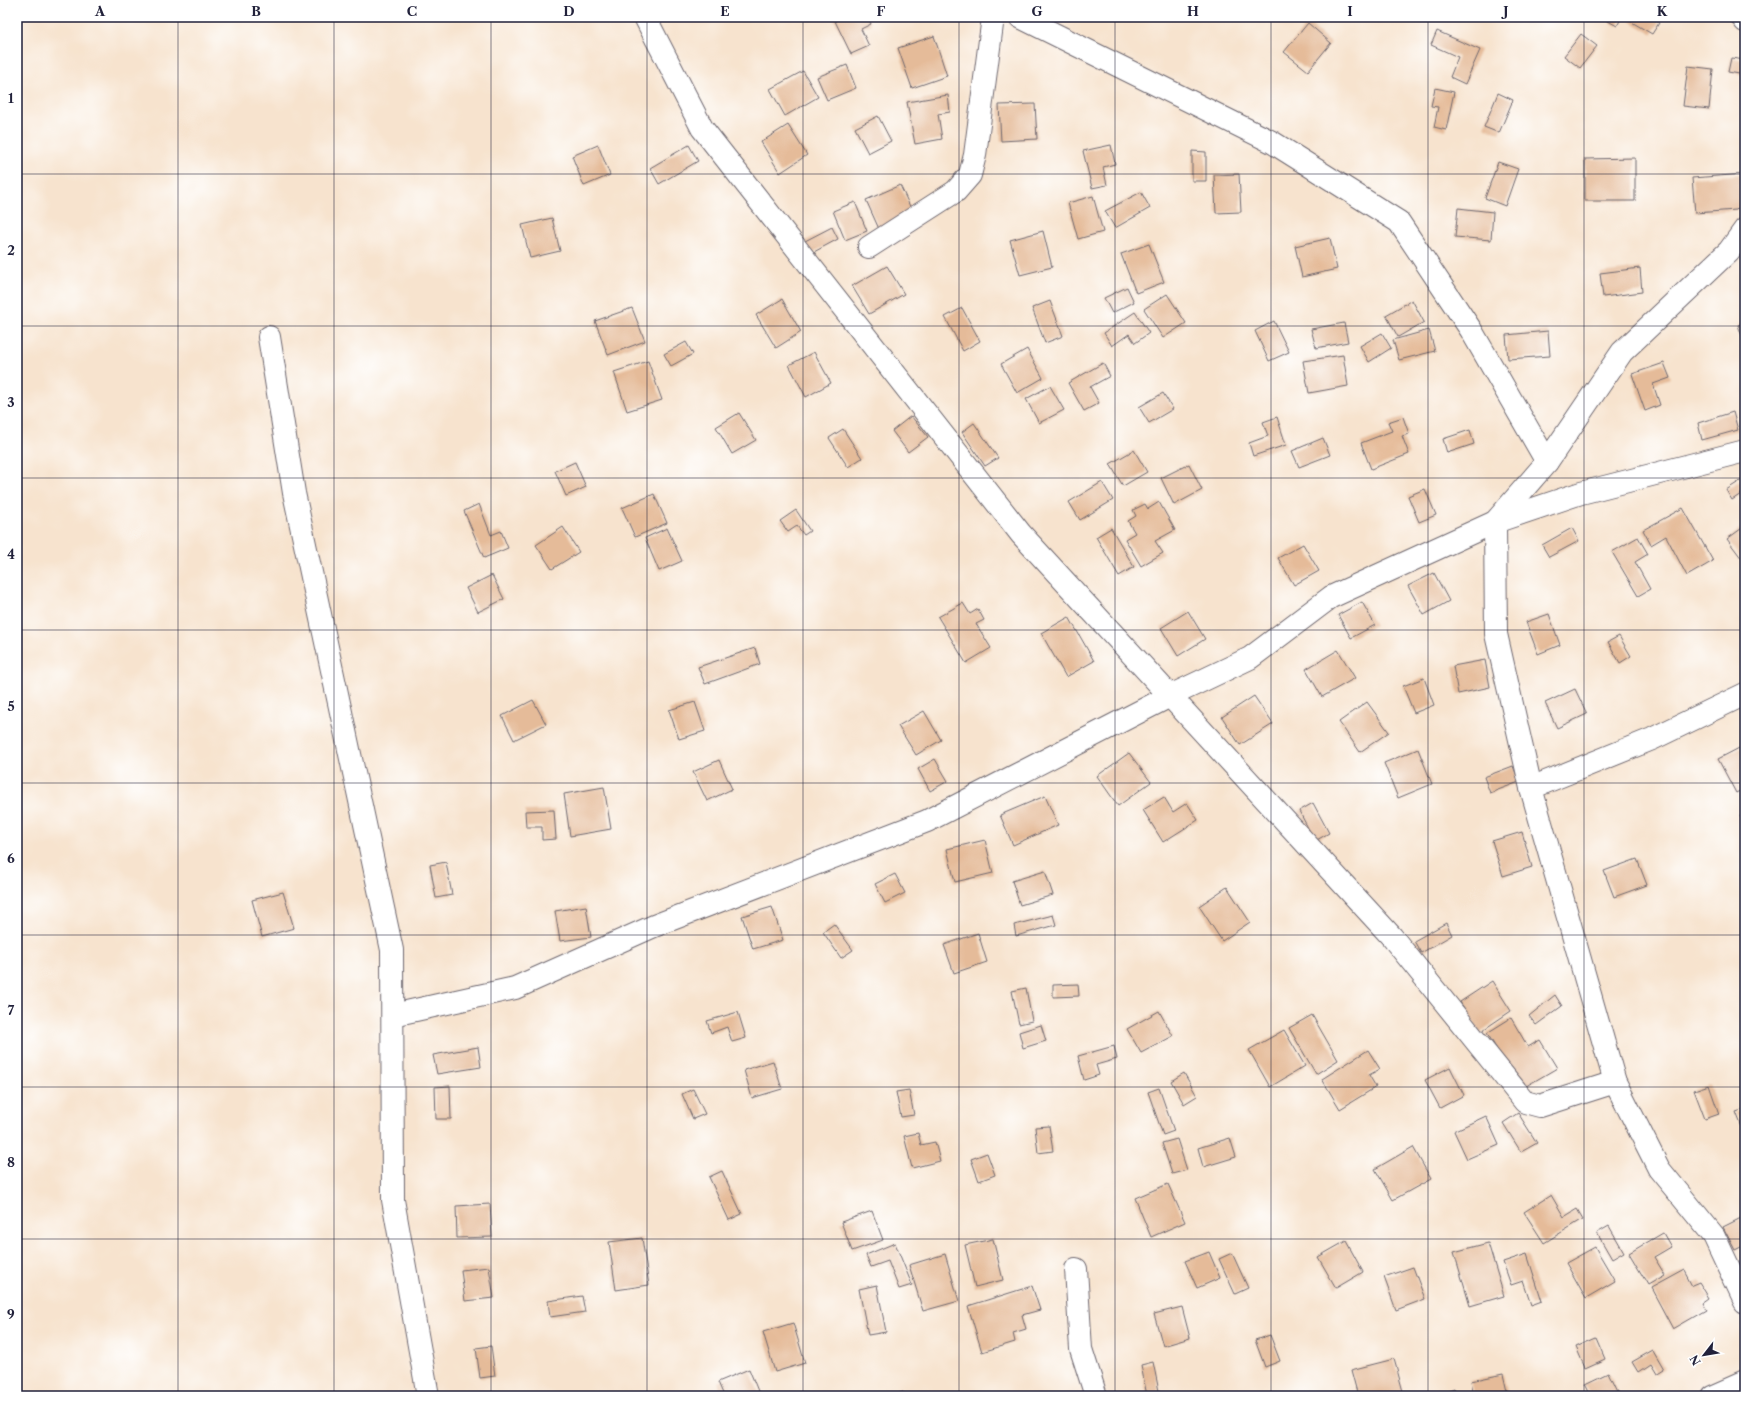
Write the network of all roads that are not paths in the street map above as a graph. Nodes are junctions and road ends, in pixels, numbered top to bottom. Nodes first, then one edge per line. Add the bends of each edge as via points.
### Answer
1 (645, 17) edge
2 (993, 17) edge
3 (1020, 17) edge
4 (1742, 17) edge
5 (1745, 21) edge
6 (1745, 229) edge
7 (869, 247) dead end
8 (269, 338) dead end
9 (1745, 451) edge
10 (1546, 462) junction
11 (1495, 522) junction
12 (1745, 694) edge
13 (1170, 696) junction
14 (1531, 788) junction
15 (393, 1015) junction
16 (1615, 1082) junction
17 (1076, 1269) dead end
18 (1745, 1302) edge
19 (1745, 1381) edge
20 (428, 1396) edge
21 (1096, 1396) edge
22 (1711, 1396) edge

1 - 13 street via 702,128 1021,534
2 - 7 street via 970,175 956,191
3 - 10 street via 1272,142 1399,222 1471,330
4 - 5 street
6 - 10 street via 1730,252 1622,352
8 - 15 street via 294,493 392,950
9 - 11 street via 1581,493
10 - 11 street
11 - 13 street via 1331,598 1250,658
11 - 14 street via 1496,634
12 - 14 street via 1652,739
13 - 15 street via 927,821 654,926 515,988
13 - 16 street via 1392,937 1525,1102 1540,1106
14 - 16 street
15 - 20 street via 393,1200
16 - 18 street via 1659,1169 1714,1236
17 - 21 street via 1081,1349
19 - 22 street

